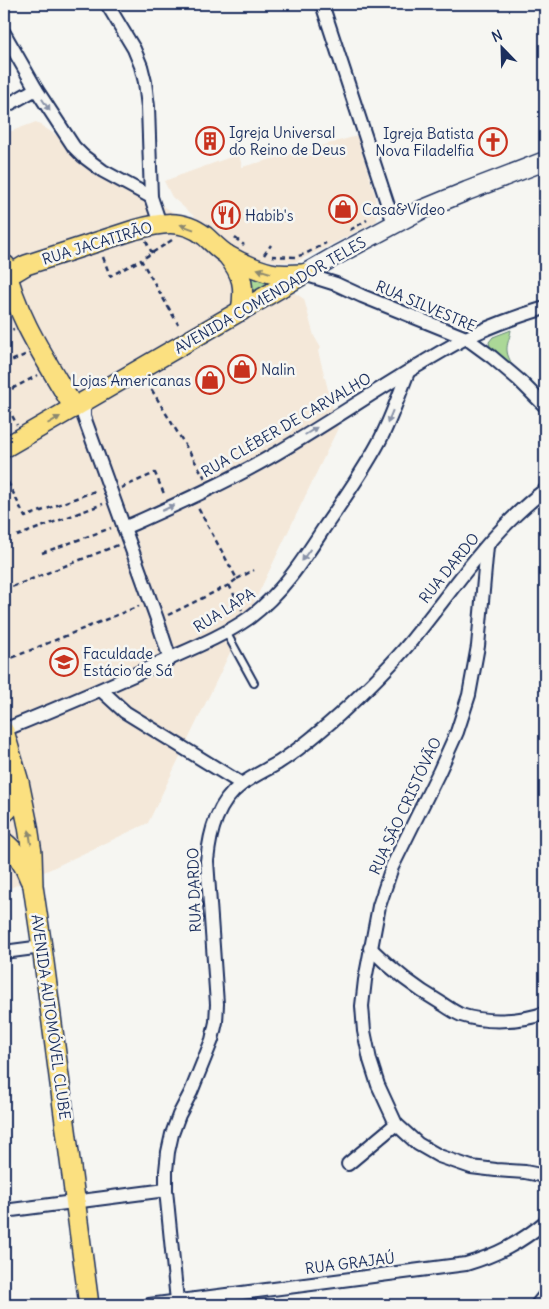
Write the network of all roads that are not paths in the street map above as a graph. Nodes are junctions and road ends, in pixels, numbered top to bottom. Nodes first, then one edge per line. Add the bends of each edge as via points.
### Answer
1 (107, 4) edge
2 (322, 4) edge
3 (4, 32) edge
4 (36, 89) junction
5 (4, 107) edge
6 (545, 162) edge
7 (151, 197) junction
8 (391, 218) junction
9 (160, 224) junction
10 (231, 247) junction
11 (11, 268) edge
12 (304, 274) junction
13 (545, 308) edge
14 (241, 311) junction
15 (466, 338) junction
16 (408, 372) junction
17 (545, 406) edge
18 (81, 409) junction
19 (4, 448) edge
20 (545, 490) edge
21 (123, 526) junction
22 (487, 546) junction
23 (226, 632) junction
24 (170, 659) junction
25 (254, 683) dead end
26 (101, 690) junction
27 (4, 731) edge
28 (19, 782) junction
29 (242, 784) junction
30 (4, 813) edge
31 (4, 842) edge
32 (32, 886) junction
33 (42, 947) junction
34 (370, 948) junction
35 (4, 952) edge
36 (545, 1013) edge
37 (396, 1124) junction
38 (348, 1164) dead end
39 (545, 1176) edge
40 (166, 1190) junction
41 (76, 1202) junction
42 (4, 1211) edge
43 (545, 1222) edge
44 (545, 1294) edge
45 (177, 1301) junction
46 (89, 1305) edge
47 (149, 1305) edge
48 (537, 1305) edge

1 - 7 street via 134,49 145,82
2 - 8 street
3 - 4 street
4 - 5 street
4 -> 7 street via 83,156 103,171
6 - 8 main road, AVENIDA COMENDADOR TELES via 421,210
7 - 9 street
8 - 12 main road, AVENIDA COMENDADOR TELES
10 -> 9 main road, RUA JACATIRÃO via 193,229 177,224
9 - 11 main road, RUA JACATIRÃO
12 -> 10 main road, RUA JACATIRÃO via 275,274 261,270
10 - 14 main road via 244,287
11 - 18 main road
11 - 18 main road via 17,304 51,369
12 - 14 main road, AVENIDA COMENDADOR TELES
12 - 15 street, RUA SILVESTRE
13 - 15 street, RUA CLÉBER DE CARVALHO
14 - 18 main road, AVENIDA COMENDADOR TELES
15 - 16 street, RUA CLÉBER DE CARVALHO
15 - 17 street, RUA SILVESTRE via 519,380
21 -> 16 street, RUA CLÉBER DE CARVALHO via 211,488
16 -> 23 street, RUA LAPA via 380,440 307,554 284,586 248,618
19 -> 18 main road, AVENIDA COMENDADOR TELES
18 - 21 street
20 - 22 street, RUA DARDO
21 - 24 street
22 - 29 street, RUA DARDO via 411,642 372,683 306,742
22 - 34 street, RUA SÃO CRISTÓVÃO via 478,646 469,695 457,732 392,867
23 - 24 street, RUA LAPA
23 - 25 lane
24 - 26 street, RUA LAPA
26 - 27 street, RUA LAPA
26 - 29 street via 125,712
27 - 28 main road, AVENIDA AUTOMÓVEL CLUBE
28 - 30 main road via 14,801
32 -> 28 main road, AVENIDA AUTOMÓVEL CLUBE via 32,853
29 - 40 street, RUA DARDO via 219,809 208,843 206,861 216,1022 212,1040 172,1134
31 - 32 main road via 22,860
32 - 33 main road, AVENIDA AUTOMÓVEL CLUBE
33 - 35 street
33 - 41 main road, AVENIDA AUTOMÓVEL CLUBE
34 - 36 street via 423,993 460,1014 480,1020 506,1021
34 - 37 street, RUA SÃO CRISTÓVÃO via 362,1006 364,1031 378,1085
37 - 38 street
37 - 39 street, RUA SÃO CRISTÓVÃO via 418,1144 439,1156 471,1167
40 - 41 street
40 - 45 street, RUA DARDO
41 - 42 street
41 - 46 main road, AVENIDA AUTOMÓVEL CLUBE
43 - 45 street, RUA GRAJAÚ via 507,1249 466,1264
44 - 48 street
45 - 47 street, RUA GRAJAÚ

